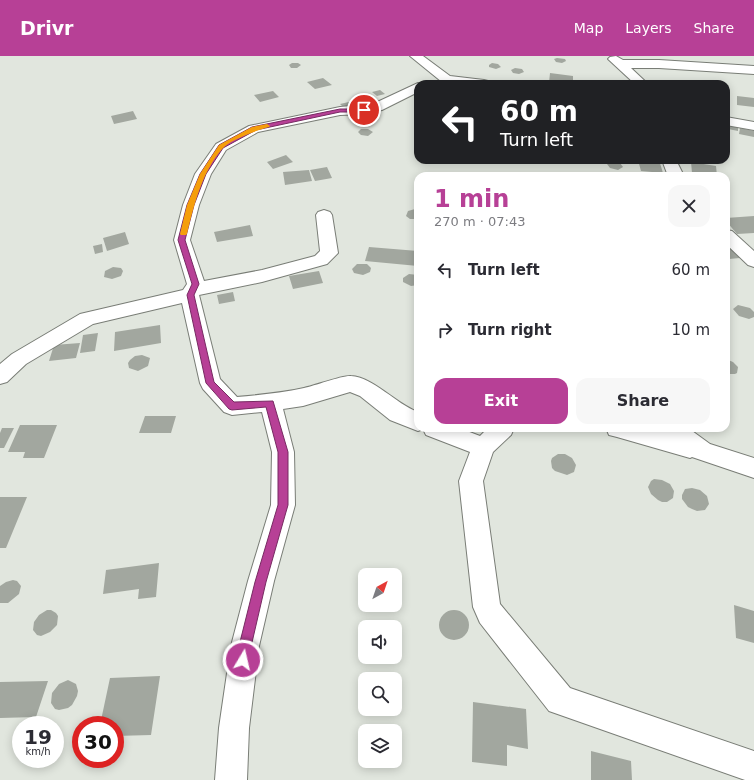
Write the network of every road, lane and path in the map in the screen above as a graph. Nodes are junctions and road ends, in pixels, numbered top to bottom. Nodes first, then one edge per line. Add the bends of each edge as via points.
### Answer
1 (416, 56) edge
2 (610, 56) edge
3 (620, 64) junction
4 (754, 70) edge
5 (439, 80) edge
6 (638, 80) edge
7 (414, 89) edge
8 (730, 122) edge
9 (754, 126) edge
10 (324, 215) dead end
11 (730, 240) edge
12 (754, 261) edge
13 (191, 292) junction
14 (0, 376) edge
15 (270, 403) junction
16 (414, 420) edge
17 (458, 432) edge
18 (631, 432) edge
19 (676, 432) edge
20 (493, 438) edge
21 (703, 452) junction
22 (754, 468) edge
23 (754, 767) edge
24 (232, 780) edge

1 - 5 street
2 - 3 street
3 - 4 street
3 - 6 street
7 - 13 street via 377,107 340,110 254,129 221,147 203,174 191,205 182,240 196,284
8 - 9 street
10 - 13 street via 329,253 321,260
11 - 12 street
13 - 14 street via 87,319 19,359
13 - 15 street via 210,383 232,406
15 - 16 street via 351,384 368,390 398,414
15 - 24 street via 283,452 283,505 244,646 234,728
17 - 20 street
18 - 21 street
19 - 21 street
20 - 23 street via 471,481 487,607 490,613 560,700
21 - 22 street

